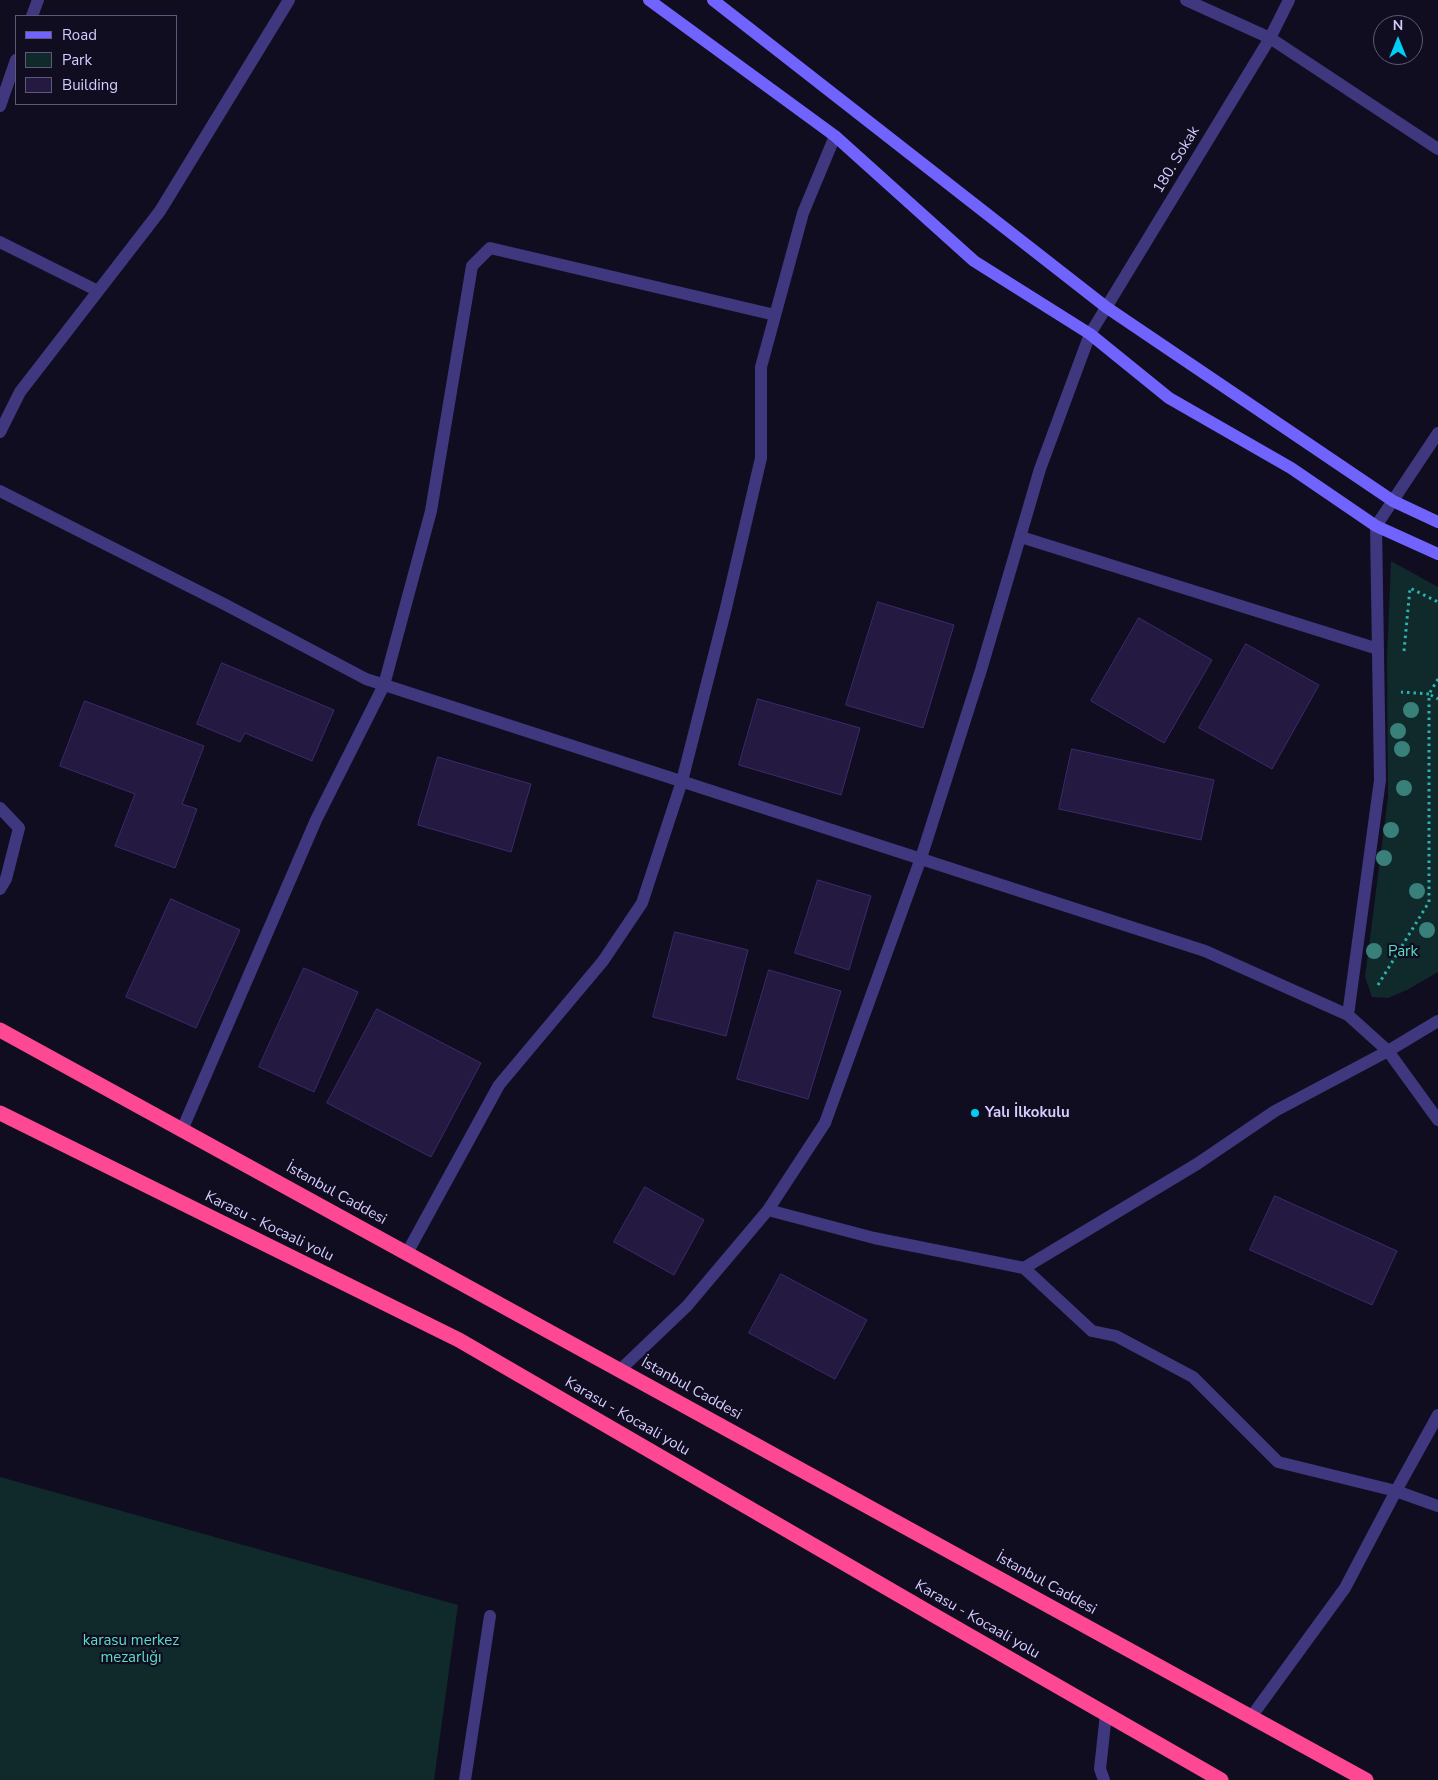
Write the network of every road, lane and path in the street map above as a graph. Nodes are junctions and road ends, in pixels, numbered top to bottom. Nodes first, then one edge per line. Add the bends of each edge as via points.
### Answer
1 (38, 0) edge
2 (289, 0) edge
3 (648, 0) edge
4 (712, 0) edge
5 (1186, 0) edge
6 (1289, 0) edge
7 (32, 15) edge
8 (1270, 38) junction
9 (15, 63) edge
10 (0, 106) edge
11 (835, 136) junction
12 (1438, 149) edge
13 (0, 242) edge
14 (98, 292) junction
15 (1106, 307) junction
16 (775, 316) junction
17 (1090, 334) junction
18 (0, 432) edge
19 (1438, 433) edge
20 (0, 491) edge
21 (1393, 501) junction
22 (1438, 522) edge
23 (1376, 526) junction
24 (1021, 537) junction
25 (1438, 554) edge
26 (1438, 602) edge
27 (1378, 649) junction
28 (1404, 654) dead end
29 (1438, 679) edge
30 (1402, 682) dead end
31 (384, 685) junction
32 (1379, 690) junction
33 (1401, 692) junction
34 (1429, 694) junction
35 (1438, 699) edge
36 (682, 781) junction
37 (0, 808) edge
38 (921, 858) junction
39 (0, 889) edge
40 (1351, 1018) junction
41 (1438, 1021) edge
42 (0, 1030) edge
43 (1388, 1052) junction
44 (0, 1113) edge
45 (1438, 1120) edge
46 (182, 1130) junction
47 (768, 1210) junction
48 (407, 1253) junction
49 (1024, 1268) junction
50 (620, 1370) junction
51 (1438, 1416) edge
52 (1396, 1491) junction
53 (1438, 1506) edge
54 (490, 1616) dead end
55 (1106, 1714) junction
56 (1250, 1717) junction
57 (465, 1780) edge
58 (1104, 1780) edge
59 (1221, 1780) edge
60 (1366, 1780) edge

1 - 7 street
2 - 14 street via 160,211
3 - 11 main road
4 - 15 main road
5 - 8 street
6 - 8 street, 180. Sokak
8 - 12 street
8 - 15 street, 180. Sokak
9 - 10 street
11 - 16 street via 803,213
11 - 17 main road via 974,261
13 - 14 street
14 - 18 street via 20,392
15 - 17 street, 180. Sokak
15 - 21 main road
16 - 31 street via 490,248 472,266 431,511
16 - 36 street via 761,367 761,458
17 - 23 main road via 1169,398 1291,468
17 - 24 street, 180. Sokak via 1040,469
19 - 21 street
20 - 31 street via 366,679
21 - 22 main road
21 - 23 street
23 - 25 main road
23 - 27 street
24 - 27 street
24 - 38 street, 180. Sokak
26 - 28 path via 1410,588
27 - 32 street
29 - 34 path
30 - 33 path
31 - 36 street
31 - 46 street via 316,820
32 - 33 path
32 - 40 street via 1380,780
33 - 34 path
34 - 35 path
34 - 40 path via 1429,902
36 - 38 street
36 - 48 street via 642,903 603,961 499,1086
37 - 39 street via 19,828 6,879
38 - 40 street via 1205,950
38 - 47 street, 180. Sokak via 824,1123
40 - 43 street
41 - 43 street
42 - 46 highway, İstanbul Caddesi
43 - 45 street
43 - 49 street via 1275,1111 1196,1164
44 - 55 highway, Karasu - Kocaali yolu via 459,1340
46 - 48 highway, İstanbul Caddesi
47 - 49 street via 874,1238
47 - 50 street, 180. Sokak via 688,1306
48 - 50 highway, İstanbul Caddesi
49 - 52 street via 1092,1331 1116,1336 1193,1376 1278,1462
50 - 56 highway, İstanbul Caddesi
51 - 52 street
52 - 53 street
52 - 56 street via 1345,1588
54 - 57 street
55 - 58 street via 1100,1768
55 - 59 highway, Karasu - Kocaali yolu
56 - 60 highway, İstanbul Caddesi

